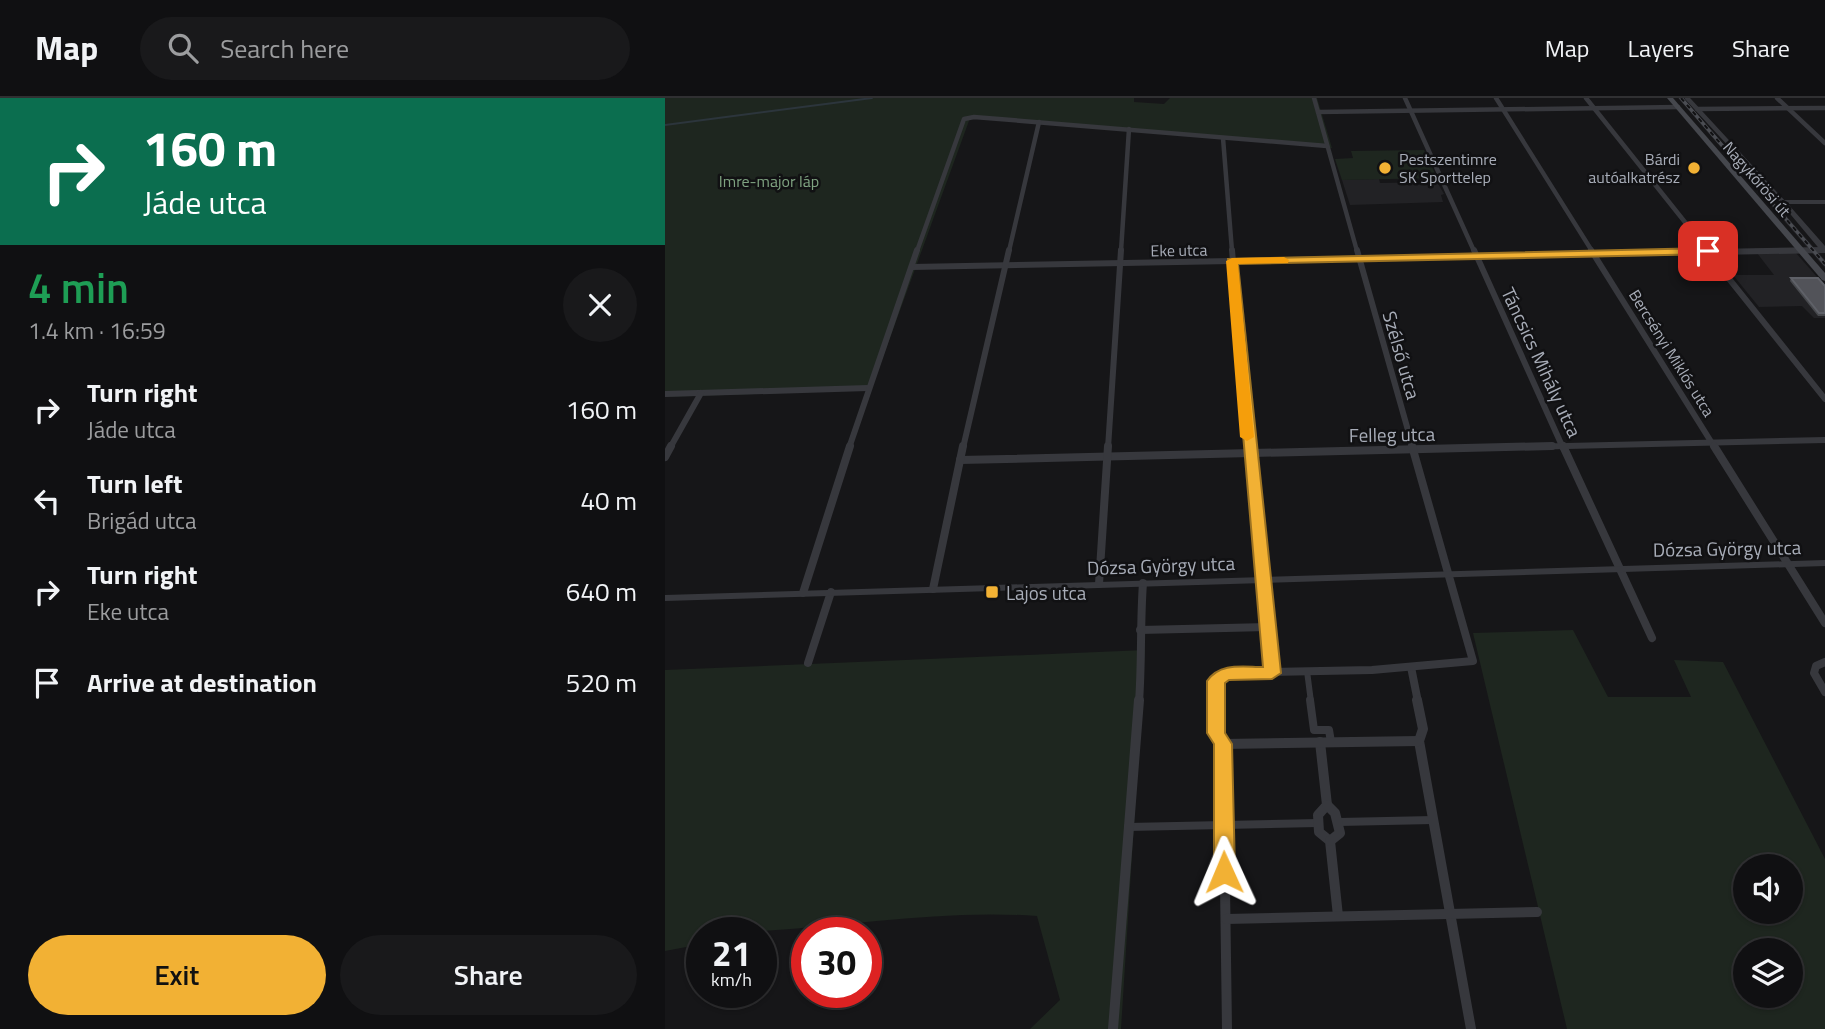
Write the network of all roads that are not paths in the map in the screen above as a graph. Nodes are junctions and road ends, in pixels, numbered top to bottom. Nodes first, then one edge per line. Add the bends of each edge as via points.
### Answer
1 (1314, 98) edge
2 (1405, 98) edge
3 (1496, 98) edge
4 (1586, 98) edge
5 (1670, 98) edge
6 (1687, 98) edge
7 (1777, 98) edge
8 (1678, 107) junction
9 (1788, 108) junction
10 (1825, 108) edge
11 (1595, 109) junction
12 (1697, 109) junction
13 (1504, 110) junction
14 (1412, 111) junction
15 (1318, 112) junction
16 (1039, 122) junction
17 (1129, 130) junction
18 (1223, 138) junction
19 (1825, 143) edge
20 (1327, 146) junction
21 (1783, 202) junction
22 (1825, 202) edge
23 (1800, 250) junction
24 (1825, 250) edge
25 (1708, 251) junction
26 (1594, 254) junction
27 (1477, 256) junction
28 (1359, 259) junction
29 (1232, 261) junction
30 (1119, 263) junction
31 (1006, 265) junction
32 (912, 267) junction
33 (1825, 278) edge
34 (868, 388) junction
35 (701, 393) junction
36 (665, 394) edge
37 (1825, 399) edge
38 (1825, 440) edge
39 (1711, 443) junction
40 (1564, 446) junction
41 (1412, 450) junction
42 (1249, 453) junction
43 (1107, 456) junction
44 (665, 457) edge
45 (960, 460) junction
46 (1825, 564) edge
47 (1788, 565) junction
48 (1618, 569) junction
49 (1448, 574) junction
50 (1265, 579) junction
51 (1143, 583) junction
52 (1099, 584) junction
53 (933, 589) junction
54 (831, 592) junction
55 (803, 593) junction
56 (665, 598) edge
57 (1825, 623) edge
58 (1268, 627) junction
59 (1140, 630) junction
60 (1652, 638) dead end
61 (1825, 662) edge
62 (808, 663) dead end
63 (1411, 667) junction
64 (1307, 671) junction
65 (1272, 673) junction
66 (1825, 692) edge
67 (1419, 741) junction
68 (1325, 742) junction
69 (1223, 744) junction
70 (1327, 806) junction
71 (1433, 821) junction
72 (1318, 822) junction
73 (1339, 822) junction
74 (1224, 824) junction
75 (1127, 827) junction
76 (1330, 841) junction
77 (1537, 912) dead end
78 (1450, 914) junction
79 (1338, 916) junction
80 (1226, 919) junction
81 (1113, 1029) edge
82 (1227, 1029) edge
83 (1471, 1029) edge

1 - 15 street, Szélső utca
2 - 14 street, Táncsics Mihály utca
3 - 13 street, Bercsényi Miklós utca
4 - 11 street
5 - 8 main road, Nagykőrösi út
6 - 12 street
7 - 9 street
8 - 11 street
8 - 23 main road, Nagykőrösi út
9 - 10 street
9 - 12 street
9 - 19 street
11 - 13 street
11 - 25 street
12 - 21 street
13 - 14 street
13 - 26 street, Bercsényi Miklós utca
14 - 15 street
14 - 27 street, Táncsics Mihály utca
15 - 20 street, Szélső utca
16 - 17 street
16 - 31 street
16 - 32 street via 965,118
17 - 18 street
17 - 30 street
18 - 20 street
18 - 29 street
20 - 28 street, Szélső utca
21 - 22 street
21 - 24 street
23 - 24 street, Eke utca
23 - 25 street, Eke utca
23 - 33 main road, Nagykőrösi út
25 - 26 street, Eke utca
25 - 37 street
26 - 27 street, Eke utca
26 - 39 street, Bercsényi Miklós utca
27 - 28 street, Eke utca
27 - 40 street, Táncsics Mihály utca
28 - 29 street, Eke utca
28 - 41 street, Szélső utca
29 - 30 street, Eke utca
29 - 42 street
30 - 31 street, Eke utca
30 - 43 street
31 - 32 street, Eke utca
31 - 45 street
32 - 34 street
34 - 35 street
34 - 55 street
35 - 36 street
35 - 44 street
38 - 39 street, Felleg utca
39 - 40 street, Felleg utca
39 - 47 street, Bercsényi Miklós utca
40 - 41 street, Felleg utca
40 - 48 street, Táncsics Mihály utca
41 - 42 street, Felleg utca
41 - 49 street, Szélső utca
42 - 43 street, Felleg utca
42 - 50 street
43 - 45 street, Felleg utca
43 - 52 street
45 - 53 street
46 - 47 street, Dózsa György utca
47 - 48 street, Dózsa György utca
47 - 57 street, Bercsényi Miklós utca
48 - 49 street, Dózsa György utca
48 - 60 street, Táncsics Mihály utca
49 - 50 street, Dózsa György utca
49 - 63 street, Szélső utca via 1473,661
50 - 51 street, Dózsa György utca
50 - 58 street
51 - 52 street, Dózsa György utca
51 - 59 street
52 - 53 street, Dózsa György utca
53 - 54 street, Dózsa György utca
54 - 55 street, Dózsa György utca
54 - 62 street
55 - 56 street, Dózsa György utca
58 - 59 street
58 - 65 street
59 - 75 street via 1143,654
61 - 66 street via 1814,673
63 - 64 street
63 - 67 street via 1423,729
64 - 65 street
64 - 68 street via 1314,730 1329,730
65 - 69 street via 1219,676 1216,733
67 - 68 street
67 - 71 street
68 - 69 street
68 - 70 street
69 - 74 street
70 - 72 street
70 - 73 street via 1334,809
71 - 73 street
71 - 78 street
72 - 74 street
72 - 76 street via 1319,832
73 - 76 street via 1340,833
74 - 75 street
74 - 80 street
75 - 81 street
76 - 79 street
77 - 78 street
78 - 79 street
78 - 83 street
79 - 80 street
80 - 82 street

